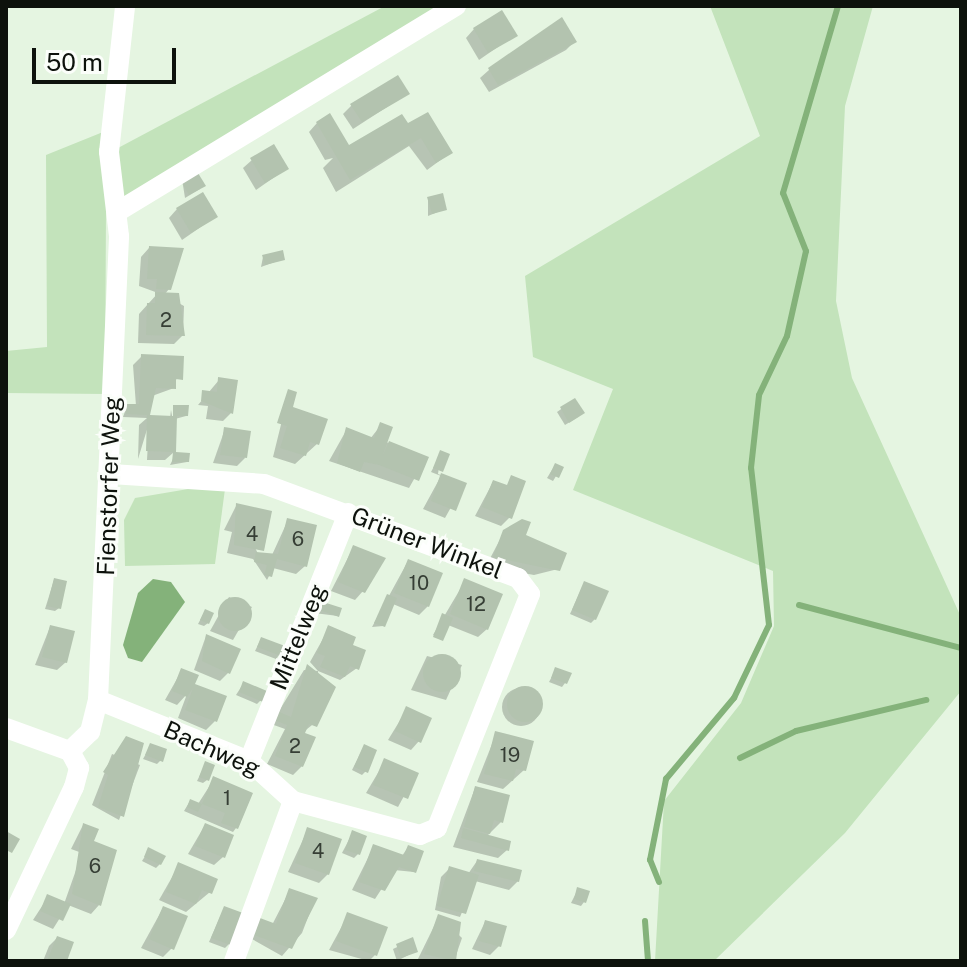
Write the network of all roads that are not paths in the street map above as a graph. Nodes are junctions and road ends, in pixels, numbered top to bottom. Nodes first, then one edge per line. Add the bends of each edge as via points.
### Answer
1 (125, 6) edge
2 (456, 6) edge
3 (117, 212) junction
4 (111, 474) junction
5 (348, 513) junction
6 (98, 700) junction
7 (6, 728) edge
8 (70, 751) junction
9 (249, 761) junction
10 (293, 801) junction
11 (6, 930) edge
12 (234, 961) edge

1 - 3 street, Fienstorfer Weg via 109,152
2 - 3 street
3 - 4 street, Fienstorfer Weg
4 - 5 street, Grüner Winkel via 264,484
4 - 6 street, Fienstorfer Weg
5 - 9 street, Mittelweg
5 - 10 street, Grüner Winkel via 518,578 530,594 437,828 420,835
6 - 8 street, Fienstorfer Weg via 90,732
6 - 9 street, Bachweg
7 - 8 street
8 - 11 street via 79,768 74,787
9 - 10 street, Bachweg
10 - 12 street

